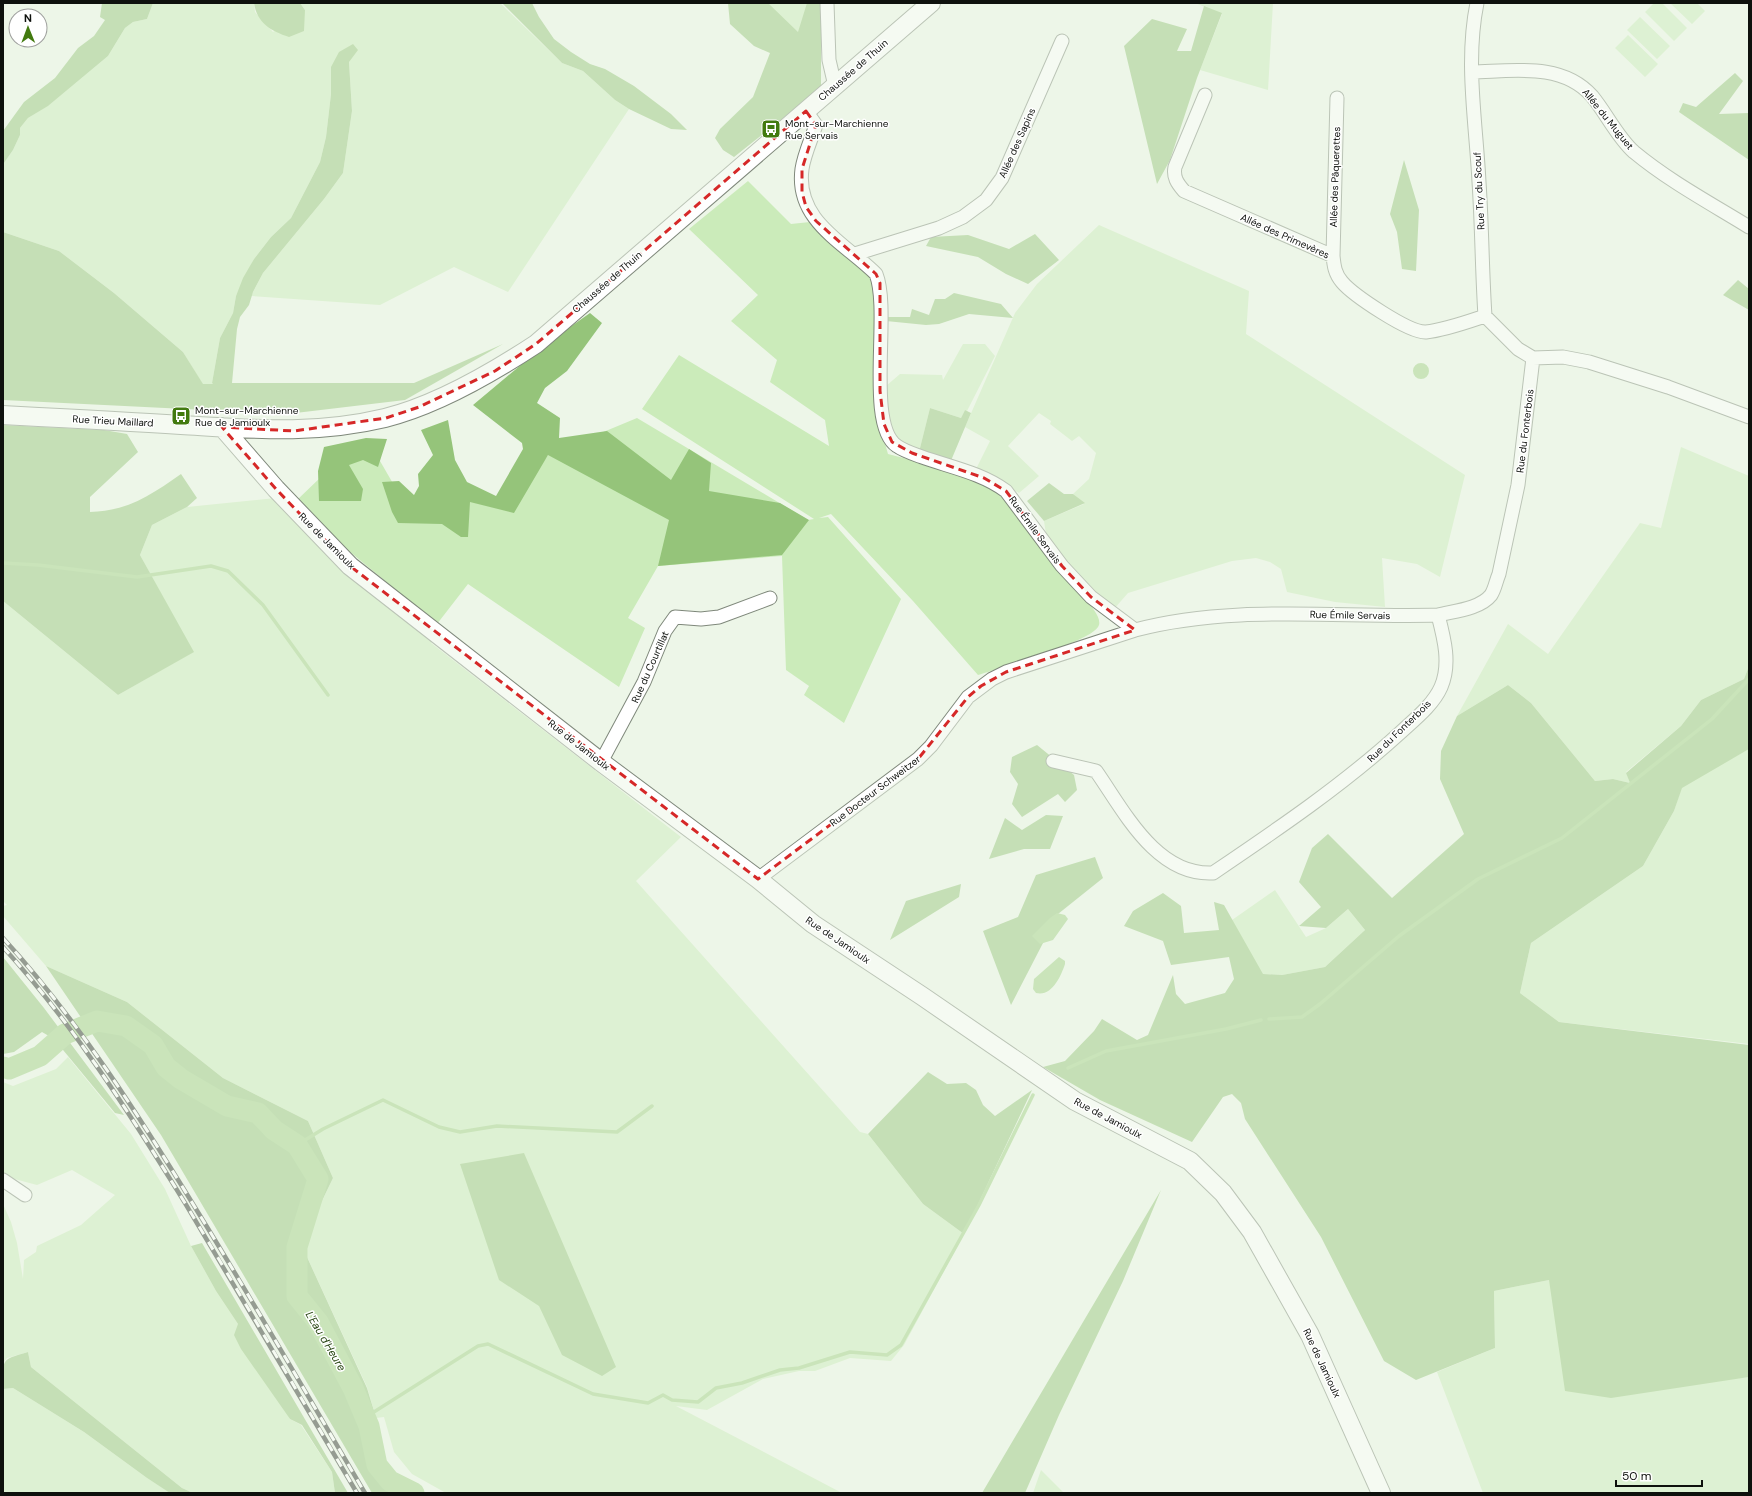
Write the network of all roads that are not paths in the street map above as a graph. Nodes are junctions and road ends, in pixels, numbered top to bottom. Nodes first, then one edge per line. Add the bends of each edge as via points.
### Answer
1 (827, 3) edge
2 (931, 3) edge
3 (1477, 3) edge
4 (1062, 41) dead end
5 (1472, 72) junction
6 (835, 86) junction
7 (1205, 95) dead end
8 (1337, 98) dead end
9 (806, 111) junction
10 (1749, 226) edge
11 (855, 254) junction
12 (1333, 256) junction
13 (1486, 316) junction
14 (1533, 358) junction
15 (3, 415) edge
16 (1749, 417) edge
17 (222, 427) junction
18 (770, 598) dead end
19 (1438, 615) junction
20 (1135, 630) junction
21 (1052, 761) dead end
22 (601, 762) junction
23 (758, 879) junction
24 (3, 1180) edge
25 (26, 1195) dead end
26 (1381, 1493) edge

1 - 6 street via 829,60
2 - 6 street, Chaussée de Thuin
3 - 5 street, Rue Try du Scouf via 1473,24
4 - 11 street, Allée des Sapins via 1002,178 986,200 963,218 939,228
5 - 10 street, Allée du Muguet via 1546,71 1576,82 1592,96 1633,151 1674,181
5 - 13 street, Rue Try du Scouf
6 - 9 street, Chaussée de Thuin
7 - 12 street, Allée des Primevères via 1175,167 1178,185 1184,191
8 - 12 street, Allée des Pâquerettes
9 - 11 street, Rue Émile Servais via 816,125 802,169 802,192 806,207 816,221
9 - 17 street, Chaussée de Thuin via 536,344 494,371 419,407 386,418 294,431
11 - 20 street, Rue Émile Servais via 876,274 880,284 880,391 884,424 892,442 912,453 984,478 1006,491 1062,566 1091,597
12 - 13 street, Allée des Primevères via 1335,270 1350,290 1406,327 1424,332
13 - 14 street via 1518,349
14 - 16 street via 1562,357 1589,362 1668,387
14 - 19 street, Rue du Fonterbois via 1518,485 1494,589 1490,596 1478,604
15 - 17 street, Rue Trieu Maillard
17 - 22 street, Rue de Jamioulx via 276,489 350,566
18 - 22 street, Rue du Courtillat via 719,617 675,617 665,631 644,682
19 - 20 street, Rue Émile Servais via 1316,614 1184,619
19 - 21 street, Rue du Fonterbois via 1445,651 1445,674 1440,689 1429,704 1368,762 1213,873 1200,873 1180,866 1152,849 1139,835 1096,771
20 - 23 street, Rue Docteur Schweitzer via 1006,672 980,686 968,697 918,759
22 - 23 street, Rue de Jamioulx
23 - 26 street, Rue de Jamioulx via 813,924 1074,1101 1190,1161 1223,1193 1252,1232 1310,1335
24 - 25 street

